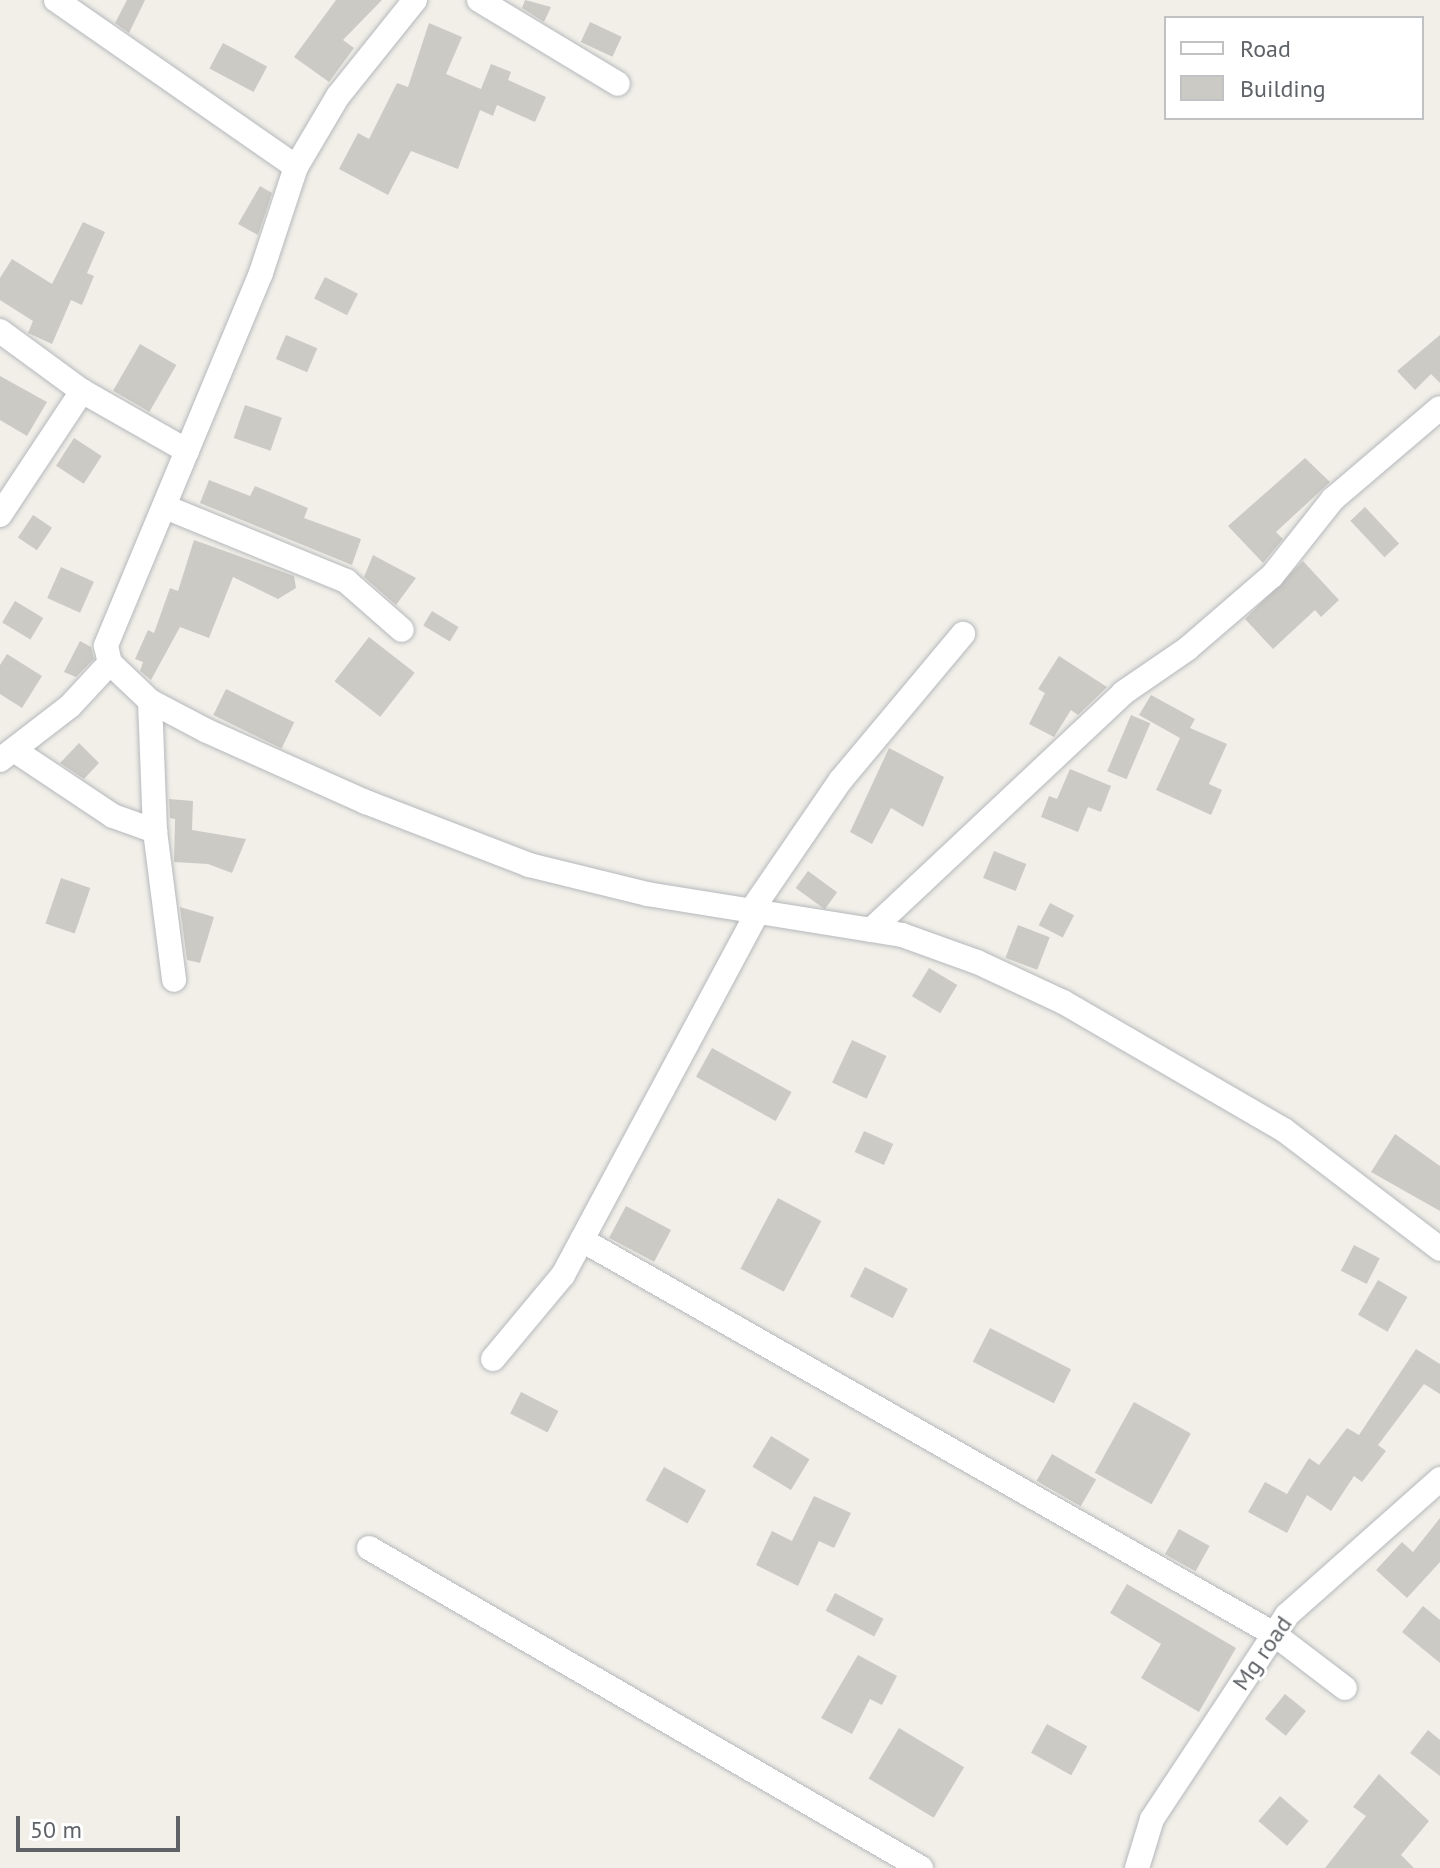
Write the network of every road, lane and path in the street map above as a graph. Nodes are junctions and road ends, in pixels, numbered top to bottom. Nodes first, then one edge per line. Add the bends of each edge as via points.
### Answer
1 (56, 0) edge
2 (415, 0) edge
3 (479, 0) edge
4 (618, 84) dead end
5 (296, 167) junction
6 (2, 337) edge
7 (82, 391) junction
8 (1440, 408) edge
9 (187, 451) junction
10 (165, 507) junction
11 (0, 515) edge
12 (402, 630) dead end
13 (963, 634) dead end
14 (110, 663) junction
15 (150, 701) junction
16 (7, 755) edge
17 (155, 831) junction
18 (754, 912) junction
19 (871, 930) junction
20 (174, 980) dead end
21 (582, 1240) junction
22 (1440, 1249) edge
23 (493, 1359) dead end
24 (1440, 1479) edge
25 (369, 1548) dead end
26 (1274, 1634) junction
27 (1345, 1688) dead end
28 (921, 1868) edge
29 (1137, 1868) edge

1 - 5 street
2 - 5 street via 338,96
3 - 4 street
5 - 9 street via 261,273
6 - 7 street
7 - 9 street
7 - 11 street
8 - 19 street via 1333,499 1272,576 1187,649 1123,693
9 - 10 street
10 - 12 street via 346,581
10 - 14 street via 106,646
13 - 18 street via 840,781
14 - 15 street
14 - 16 street via 70,706
15 - 17 street
15 - 18 street via 366,802 529,865 647,894
16 - 17 street via 113,816
17 - 20 street
18 - 19 street
18 - 21 street
19 - 22 street via 902,935 977,962 1063,1002 1284,1130
21 - 23 street via 563,1275
21 - 26 street
24 - 26 street, Mg road via 1287,1615
25 - 28 street
26 - 27 street
26 - 29 street, Mg road via 1152,1819

